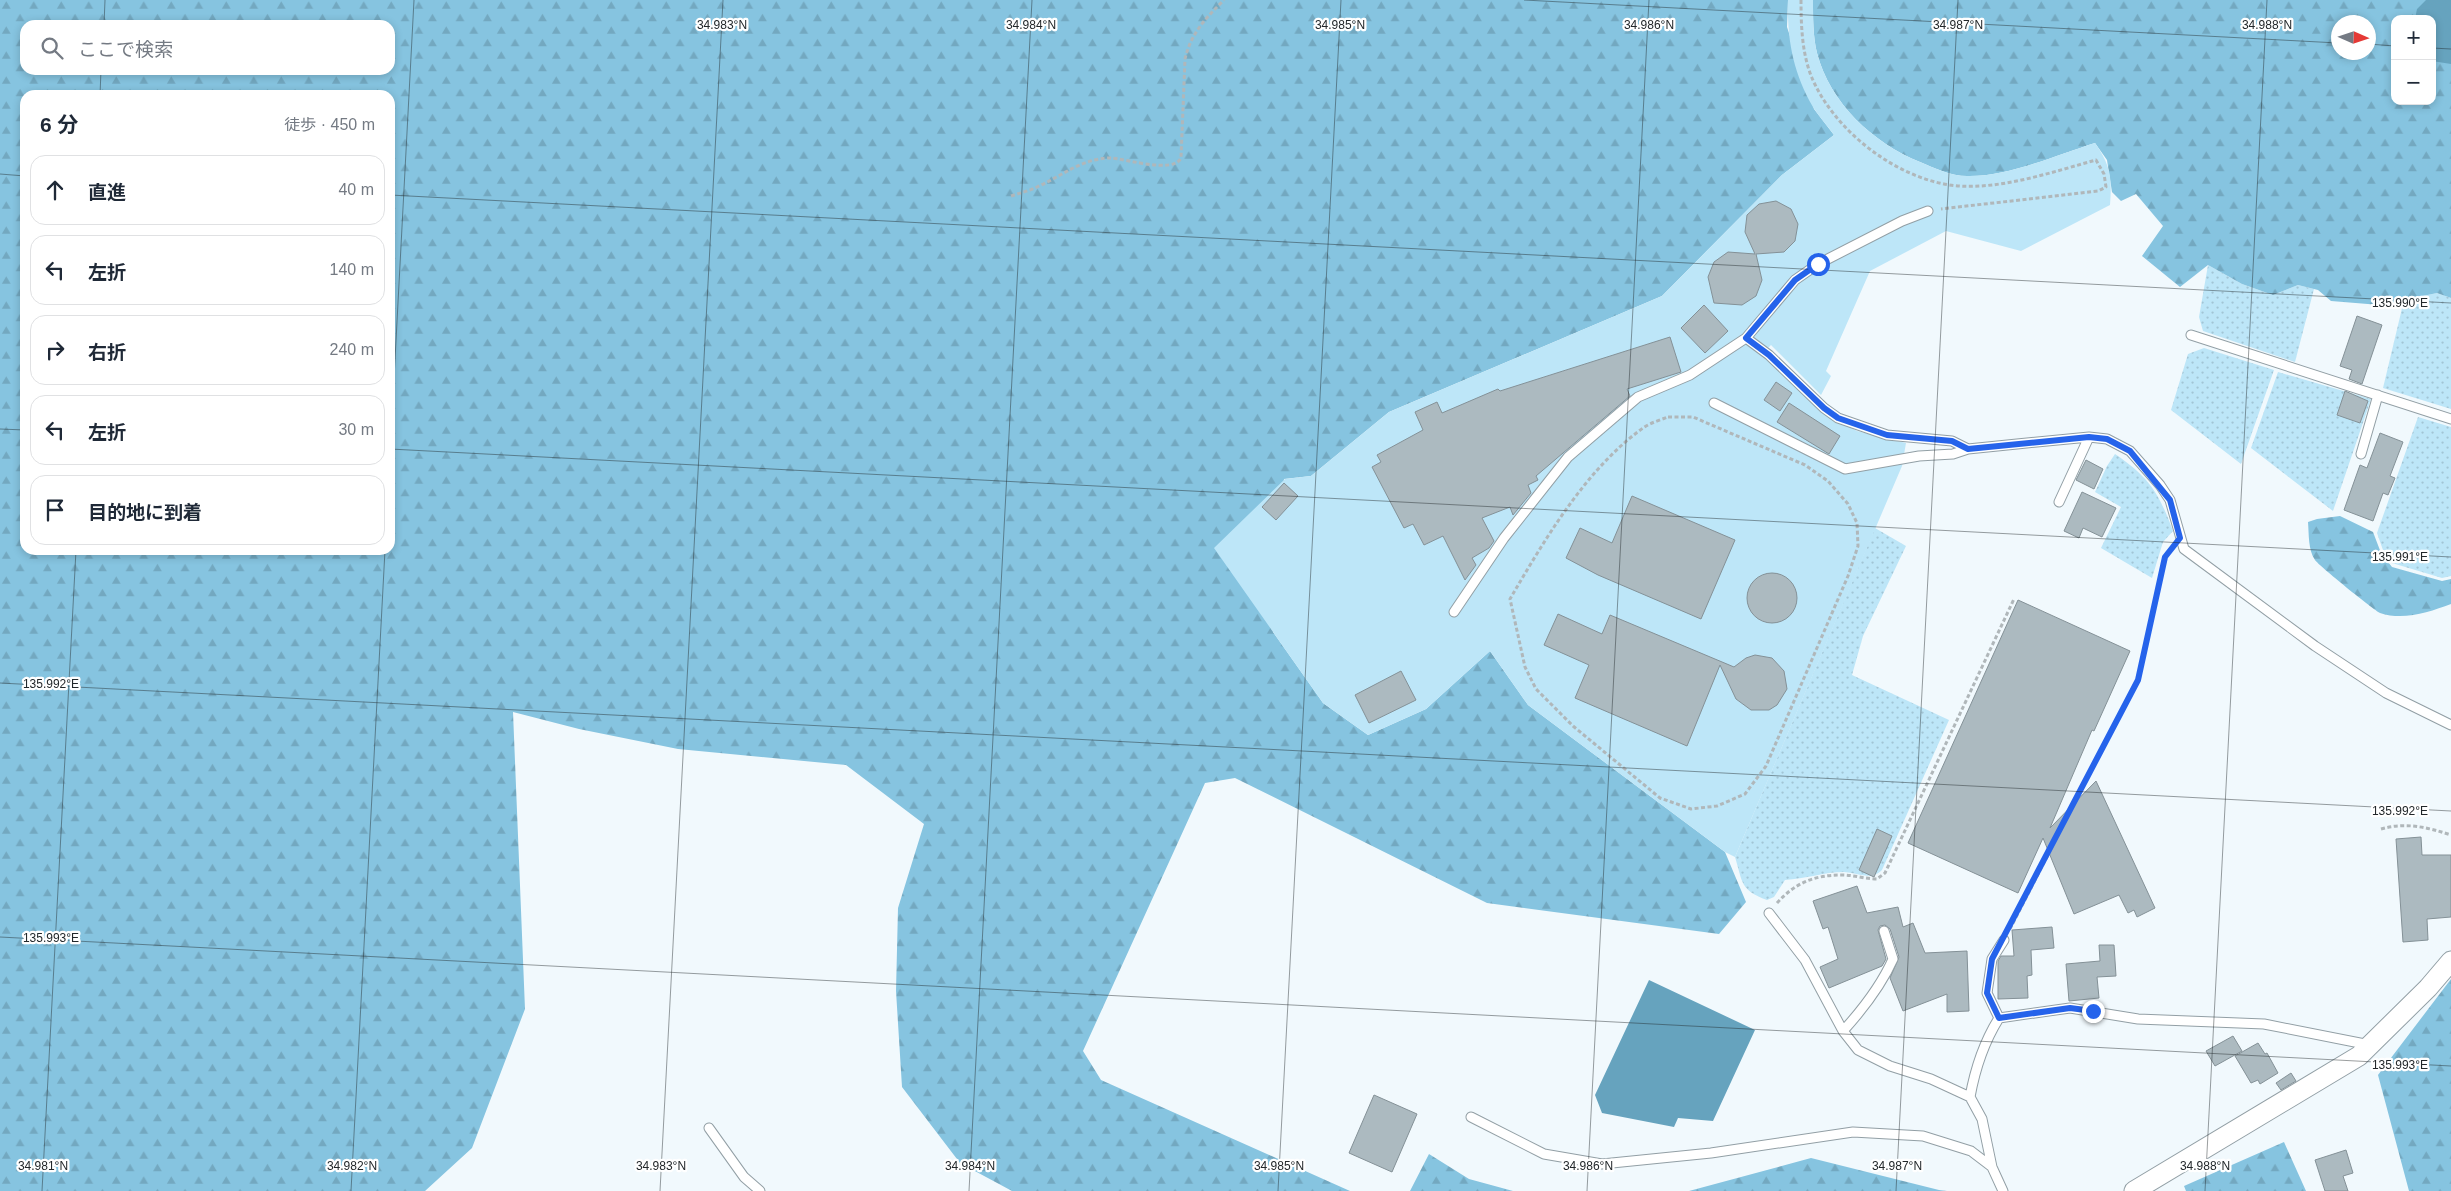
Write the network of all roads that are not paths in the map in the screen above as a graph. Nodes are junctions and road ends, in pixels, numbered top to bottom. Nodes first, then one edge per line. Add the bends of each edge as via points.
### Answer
1 (1928, 211) road end
2 (2191, 335) dead end
3 (1746, 338) junction
4 (2378, 395) junction
5 (1714, 403) dead end
6 (2451, 419) edge
7 (2089, 437) junction
8 (1968, 449) junction
9 (2361, 454) dead end
10 (2059, 502) dead end
11 (1454, 612) dead end
12 (2451, 725) edge
13 (1769, 913) road end
14 (1884, 931) dead end
15 (2004, 940) road end
16 (2451, 961) edge
17 (1999, 1018) junction
18 (1843, 1031) junction
19 (2370, 1046) junction
20 (1970, 1097) junction
21 (1471, 1117) dead end
22 (709, 1128) dead end
23 (1992, 1167) junction
24 (760, 1191) edge
25 (2003, 1191) edge
26 (2134, 1191) edge

1 - 3 lane via 1902,221 1795,280
2 - 4 lane
3 - 8 lane via 1838,418 1887,435 1952,441
3 - 11 lane via 1690,375 1638,397 1568,457 1504,538
4 - 6 lane
4 - 9 lane
5 - 8 lane via 1845,469 1919,456 1953,454
7 - 8 lane
7 - 10 lane
7 - 12 lane via 2107,439 2130,451 2170,500 2184,549 2315,646 2386,693
13 - 18 lane via 1805,960
14 - 18 lane via 1893,959 1881,983
15 - 17 lane via 1992,959 1987,993
16 - 19 street
17 - 19 lane via 2070,1008 2138,1019 2264,1024
17 - 20 lane via 1987,1038
18 - 20 lane via 1858,1050
19 - 26 street via 2342,1067
20 - 23 lane via 1982,1119
21 - 23 lane via 1544,1154 1602,1164 1711,1153 1853,1132 1923,1136 1971,1151
22 - 24 lane via 744,1177
23 - 25 lane

